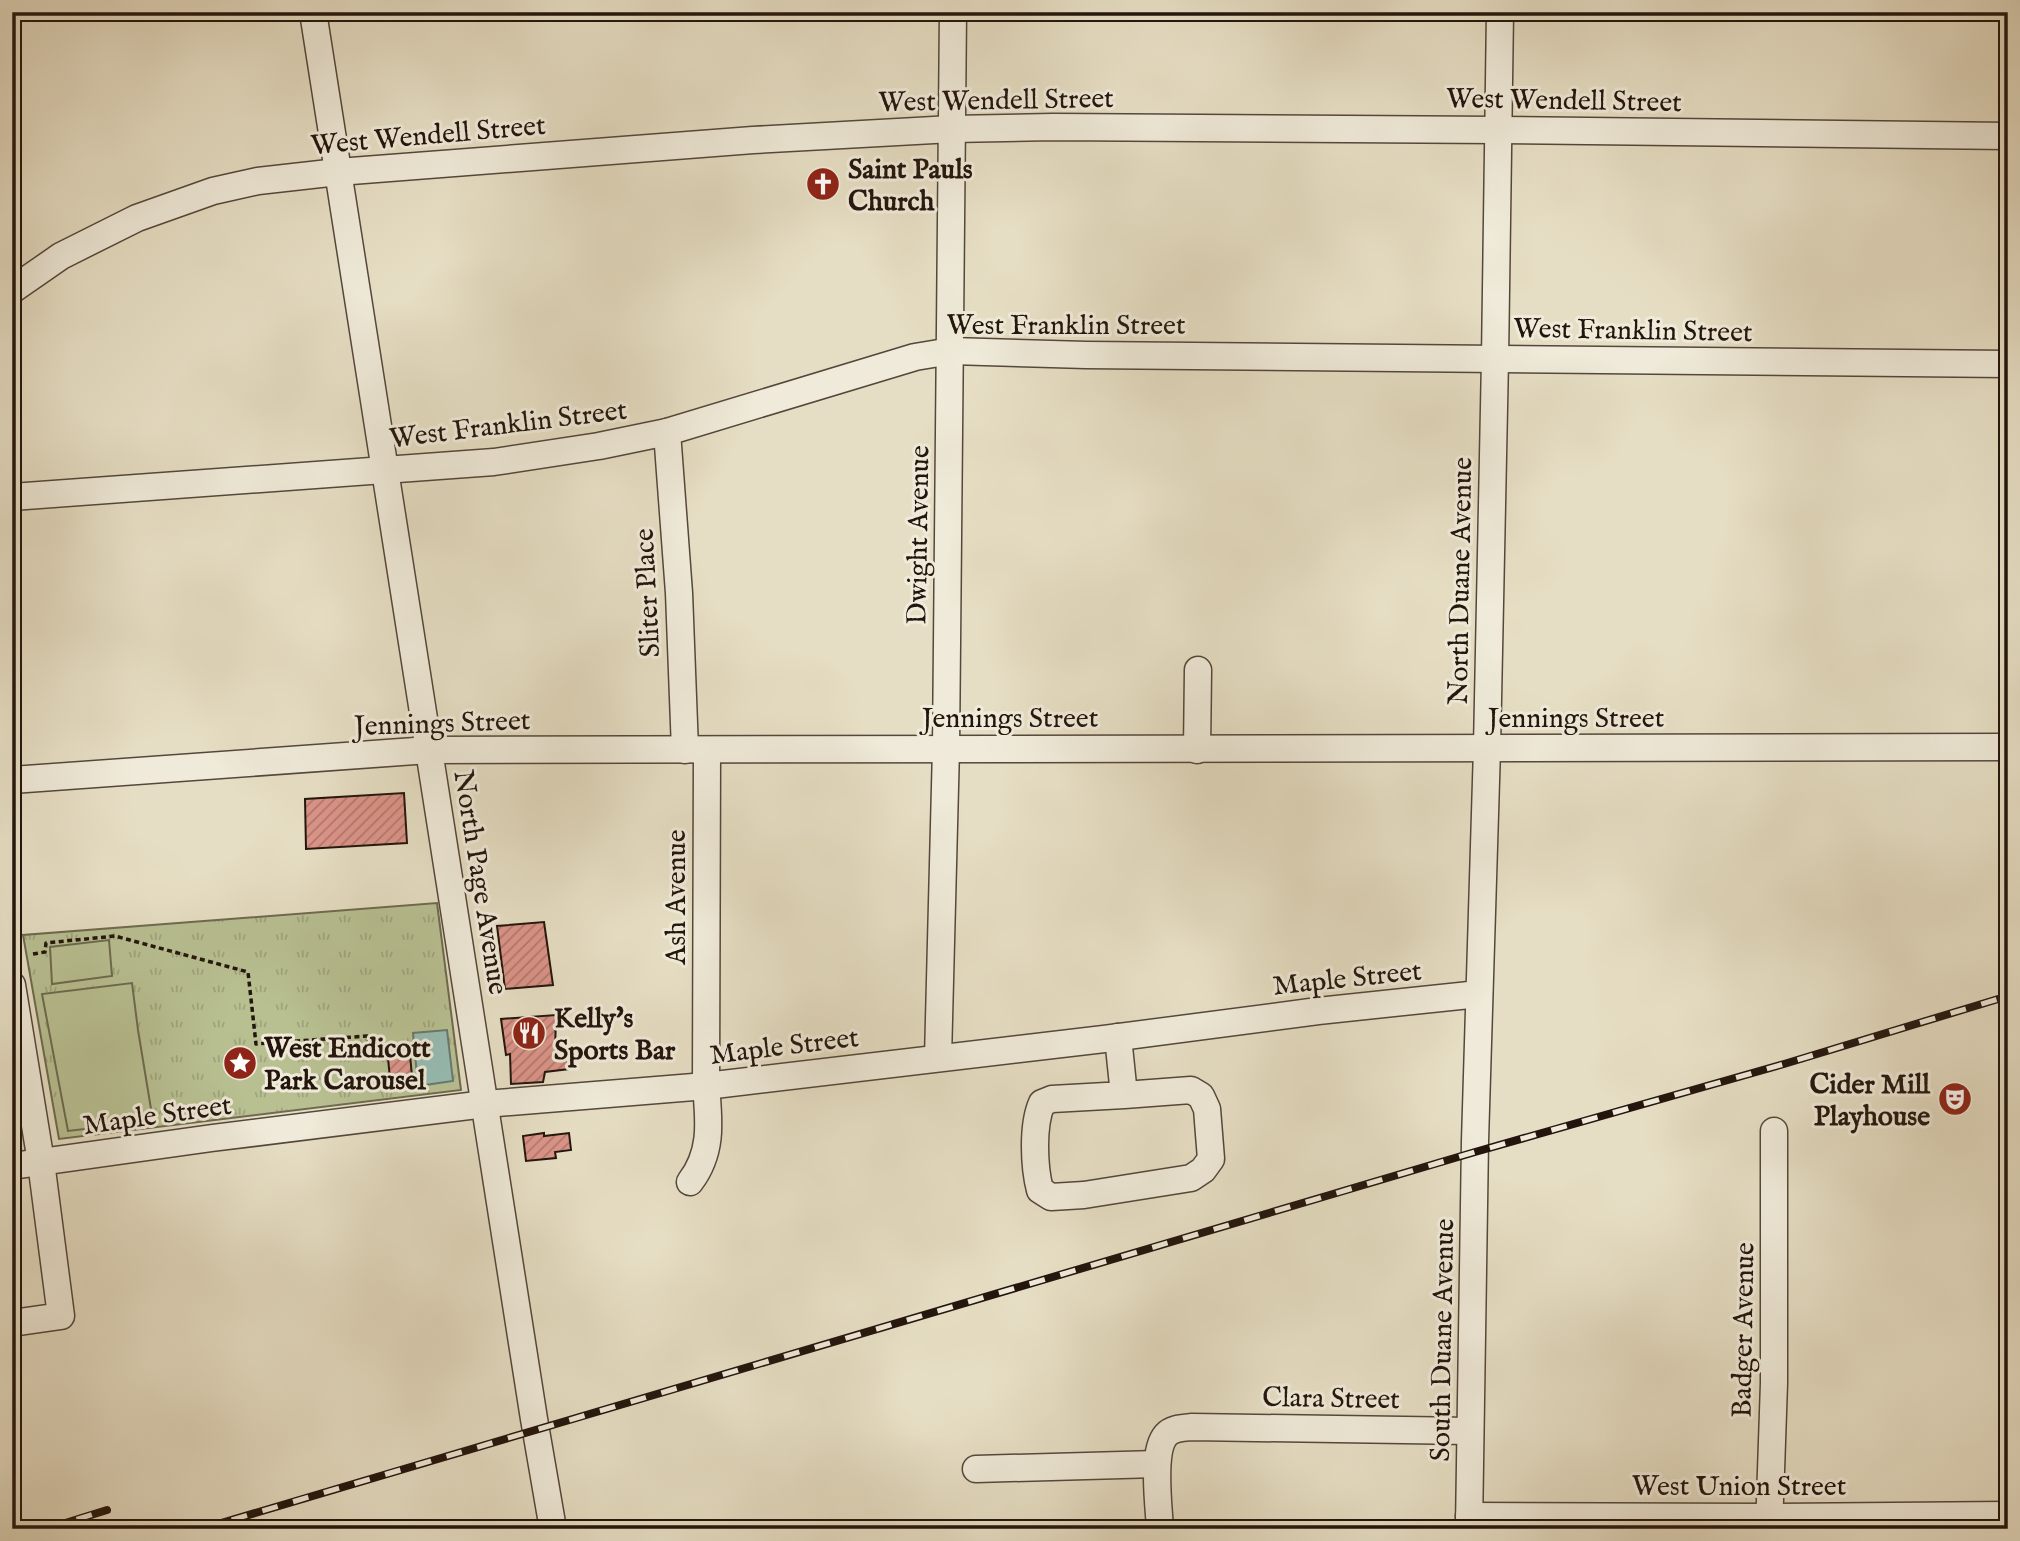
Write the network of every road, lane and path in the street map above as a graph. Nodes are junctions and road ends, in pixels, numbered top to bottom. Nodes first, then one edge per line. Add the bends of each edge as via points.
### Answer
1 (313, 12) edge
2 (953, 12) edge
3 (1500, 12) edge
4 (951, 130) junction
5 (1498, 130) junction
6 (2008, 136) edge
7 (338, 172) junction
8 (12, 290) edge
9 (951, 351) junction
10 (1495, 359) junction
11 (2008, 364) edge
12 (667, 432) junction
13 (385, 471) junction
14 (12, 497) edge
15 (1198, 670) dead end
16 (2008, 747) edge
17 (946, 748) junction
18 (1487, 748) junction
19 (429, 750) junction
20 (696, 750) junction
21 (1197, 750) junction
22 (12, 780) edge
23 (33, 954) dead end
24 (12, 985) edge
25 (1479, 995) junction
26 (1118, 1037) junction
27 (369, 1044) dead end
28 (938, 1058) junction
29 (706, 1086) junction
30 (1124, 1095) junction
31 (485, 1104) junction
32 (1774, 1131) dead end
33 (1475, 1152) joint
34 (41, 1162) junction
35 (12, 1166) edge
36 (690, 1182) dead end
37 (12, 1323) edge
38 (1470, 1431) junction
39 (1157, 1464) junction
40 (976, 1469) dead end
41 (2008, 1515) edge
42 (1469, 1522) edge
43 (1769, 1523) edge
44 (553, 1529) edge
45 (1160, 1529) edge

1 - 7 street, North Page Avenue
2 - 4 street, Dwight Avenue
3 - 5 street, North Duane Avenue
4 - 5 street, West Wendell Street
4 - 7 street, West Wendell Street via 753,140
4 - 9 street, Dwight Avenue
5 - 6 street, West Wendell Street
5 - 10 street, North Duane Avenue
7 - 8 street, West Wendell Street via 258,181 137,218 61,256
7 - 13 street, North Page Avenue
9 - 10 street, West Franklin Street
9 - 12 street, West Franklin Street via 915,357
9 - 17 street, Dwight Avenue
10 - 11 street, West Franklin Street
10 - 18 street, North Duane Avenue
12 - 13 street, West Franklin Street via 494,462
12 - 20 street, Sliter Place
13 - 14 street, West Franklin Street
13 - 19 street, North Page Avenue
15 - 21 street
16 - 18 street, Jennings Street
17 - 20 street, Jennings Street
17 - 21 street, Jennings Street
17 - 28 street, Dwight Avenue
18 - 21 street, Jennings Street
18 - 25 street, North Duane Avenue
19 - 20 street, Jennings Street
19 - 22 street, Jennings Street
19 - 31 street, North Page Avenue
20 - 29 street, Ash Avenue
23 - 27 path via 45,952 46,943 115,936 248,972 256,1044 367,1036
24 - 34 street
25 - 26 street, Maple Street
25 - 33 street, North Duane Avenue
26 - 28 street, Maple Street
26 - 30 street
28 - 29 street, Maple Street
29 - 31 street, Maple Street
29 - 36 street, Ash Avenue via 709,1131 699,1171
30 - 30 street via 1191,1090 1201,1096 1207,1109 1211,1159 1203,1170 1191,1178 1084,1195 1051,1197 1040,1191 1037,1114 1042,1103
31 - 34 street, Maple Street
31 - 44 street, North Page Avenue
32 - 43 street, Badger Avenue
33 - 38 street, South Duane Avenue
34 - 35 street, Maple Street
34 - 37 street via 61,1316
38 - 39 street, Clara Street via 1192,1427 1165,1435
38 - 42 street, South Duane Avenue
39 - 40 street
39 - 45 street
41 - 43 street, West Union Street
42 - 43 street, West Union Street

